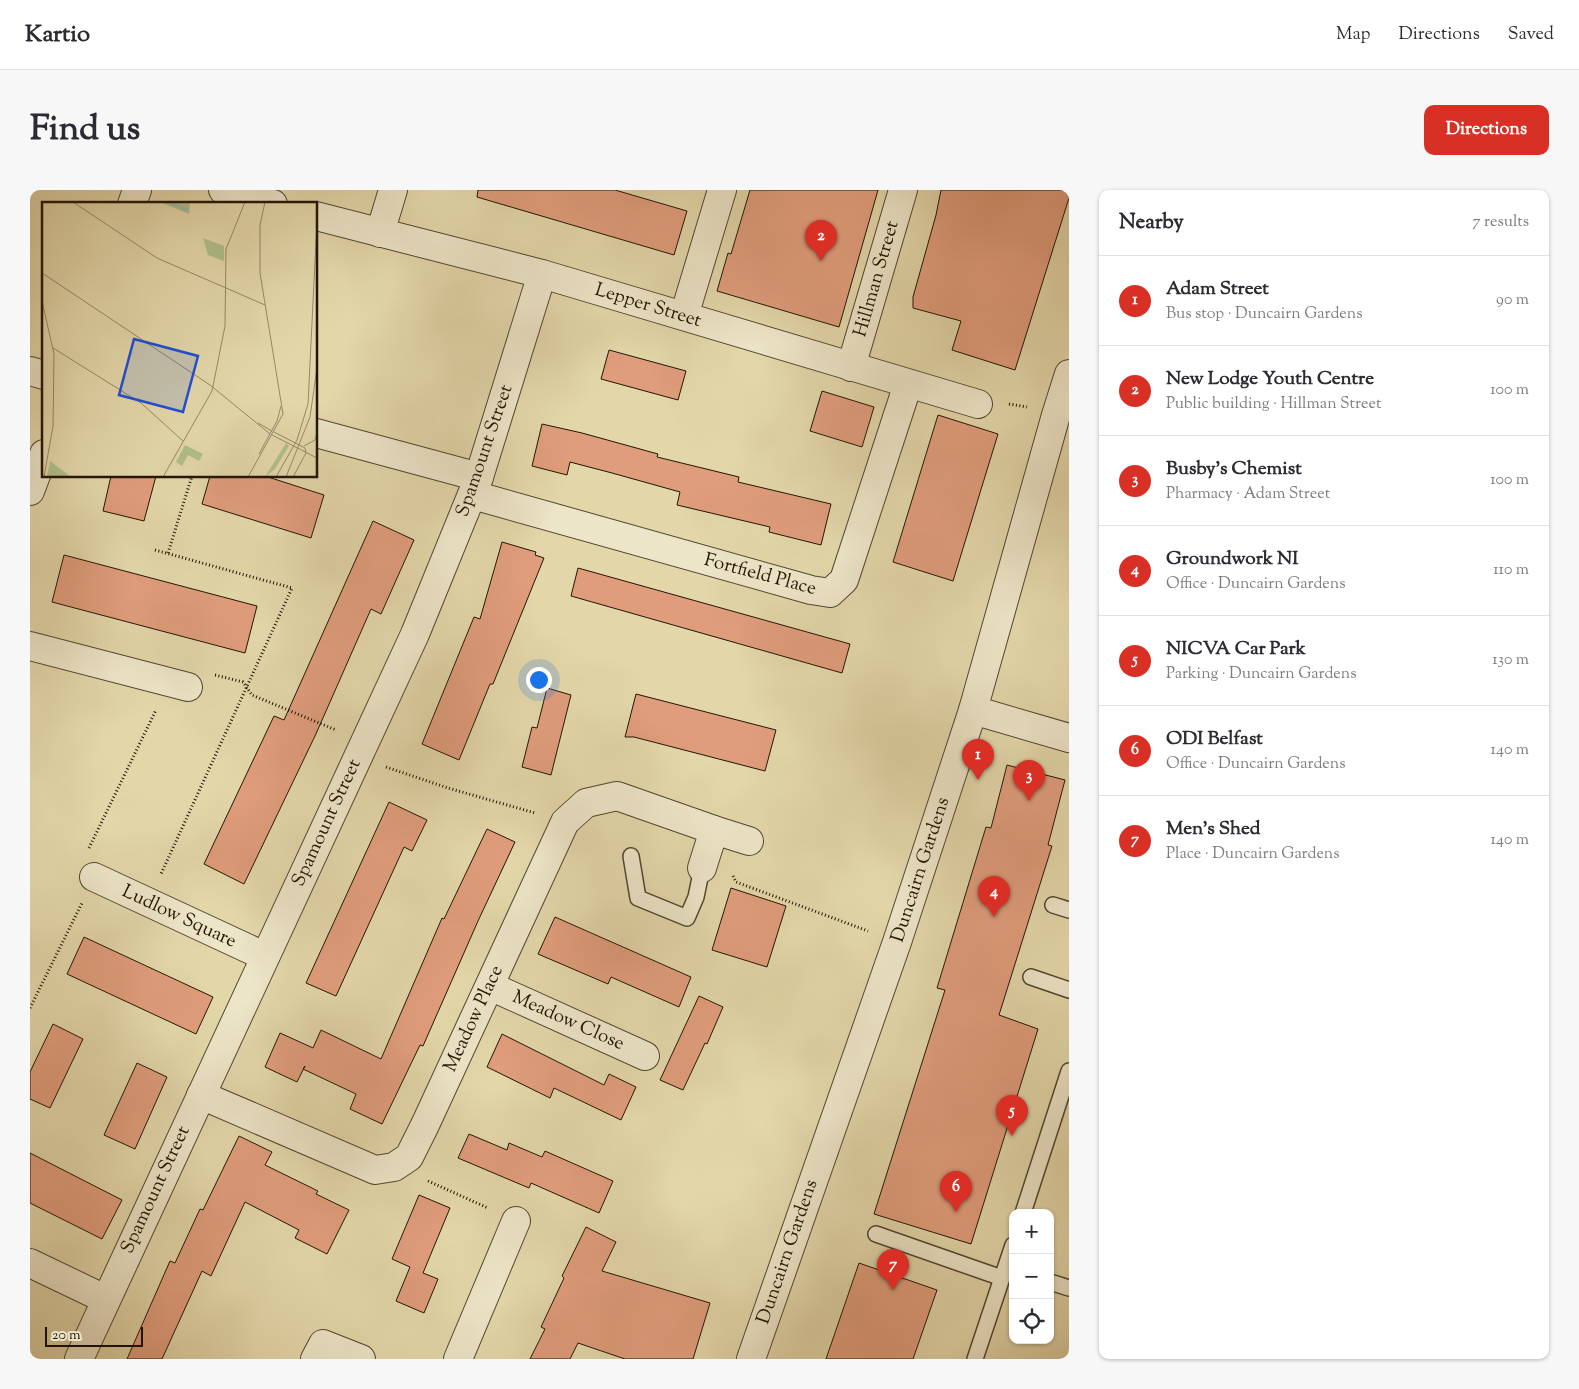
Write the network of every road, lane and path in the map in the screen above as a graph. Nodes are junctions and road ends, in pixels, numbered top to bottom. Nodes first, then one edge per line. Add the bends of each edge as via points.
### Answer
1 (137, 190) edge
2 (222, 190) edge
3 (393, 190) edge
4 (722, 190) edge
5 (903, 190) edge
6 (133, 202) edge
7 (265, 202) edge
8 (318, 217) edge
9 (380, 234) junction
10 (542, 274) junction
11 (684, 316) junction
12 (851, 367) junction
13 (30, 371) edge
14 (1069, 374) edge
15 (42, 375) edge
16 (908, 384) junction
17 (978, 404) joint
18 (1056, 416) junction
19 (318, 434) edge
20 (42, 459) edge
21 (191, 478) edge
22 (476, 486) junction
23 (30, 491) edge
24 (155, 550) dead end
25 (168, 553) junction
26 (30, 646) edge
27 (188, 687) joint
28 (247, 688) junction
29 (973, 710) junction
30 (1069, 738) edge
31 (361, 750) junction
32 (565, 822) junction
33 (714, 830) junction
34 (750, 841) dead end
35 (630, 856) dead end
36 (702, 868) joint
37 (732, 874) dead end
38 (94, 877) dead end
39 (148, 902) junction
40 (1053, 905) dead end
41 (1069, 910) edge
42 (897, 942) junction
43 (264, 956) junction
44 (1032, 977) dead end
45 (490, 986) junction
46 (1069, 990) edge
47 (645, 1056) dead end
48 (1069, 1071) edge
49 (201, 1095) junction
50 (401, 1163) junction
51 (1024, 1209) edge
52 (516, 1221) joint
53 (876, 1234) dead end
54 (1011, 1254) edge
55 (30, 1263) edge
56 (1007, 1272) edge
57 (1054, 1283) edge
58 (1069, 1288) edge
59 (105, 1300) junction
60 (458, 1358) edge
61 (79, 1359) edge
62 (315, 1359) edge
63 (361, 1359) edge
64 (751, 1359) edge
65 (975, 1359) edge

1 - 6 street
2 - 7 street
3 - 9 street
4 - 11 street
5 - 12 street, Hillman Street
8 - 9 street, Lepper Street
9 - 10 street, Lepper Street
10 - 11 street, Lepper Street
10 - 22 street, Spamount Street
11 - 12 street, Lepper Street
12 - 16 street, Lepper Street
13 - 15 street
14 - 18 street, Duncairn Gardens
16 - 17 street, Lepper Street
16 - 22 street, Fortfield Place via 844,580 830,593 811,590
17 - 18 path via 1014,404
18 - 29 street, Duncairn Gardens
19 - 22 street
20 - 23 street
21 - 25 path
22 - 31 street, Spamount Street via 415,634
24 - 25 path
25 - 28 path via 292,588
26 - 27 street
27 - 28 path via 211,674 243,682
28 - 31 path via 252,695
28 - 39 path
29 - 30 street
29 - 42 street, Duncairn Gardens
31 - 32 path via 448,788
31 - 43 street, Spamount Street
32 - 33 street, Meadow Place via 586,804 617,796
32 - 45 street, Meadow Place
33 - 34 street, Meadow Place
33 - 36 street
35 - 36 lane via 638,898 687,918 696,897
37 - 42 path via 736,882
38 - 39 street, Ludlow Square
39 - 43 street, Ludlow Square
40 - 41 lane
42 - 64 street, Duncairn Gardens
43 - 49 street, Spamount Street
44 - 46 lane
45 - 47 street, Meadow Close
45 - 50 street, Meadow Place via 409,1157
48 - 51 lane
49 - 50 street via 375,1170 394,1168
49 - 59 street, Spamount Street
50 - 52 path via 417,1176
52 - 60 street
53 - 56 lane
54 - 56 lane
55 - 59 street
56 - 65 lane
57 - 58 lane
59 - 61 street, Spamount Street
62 - 63 street via 322,1344

